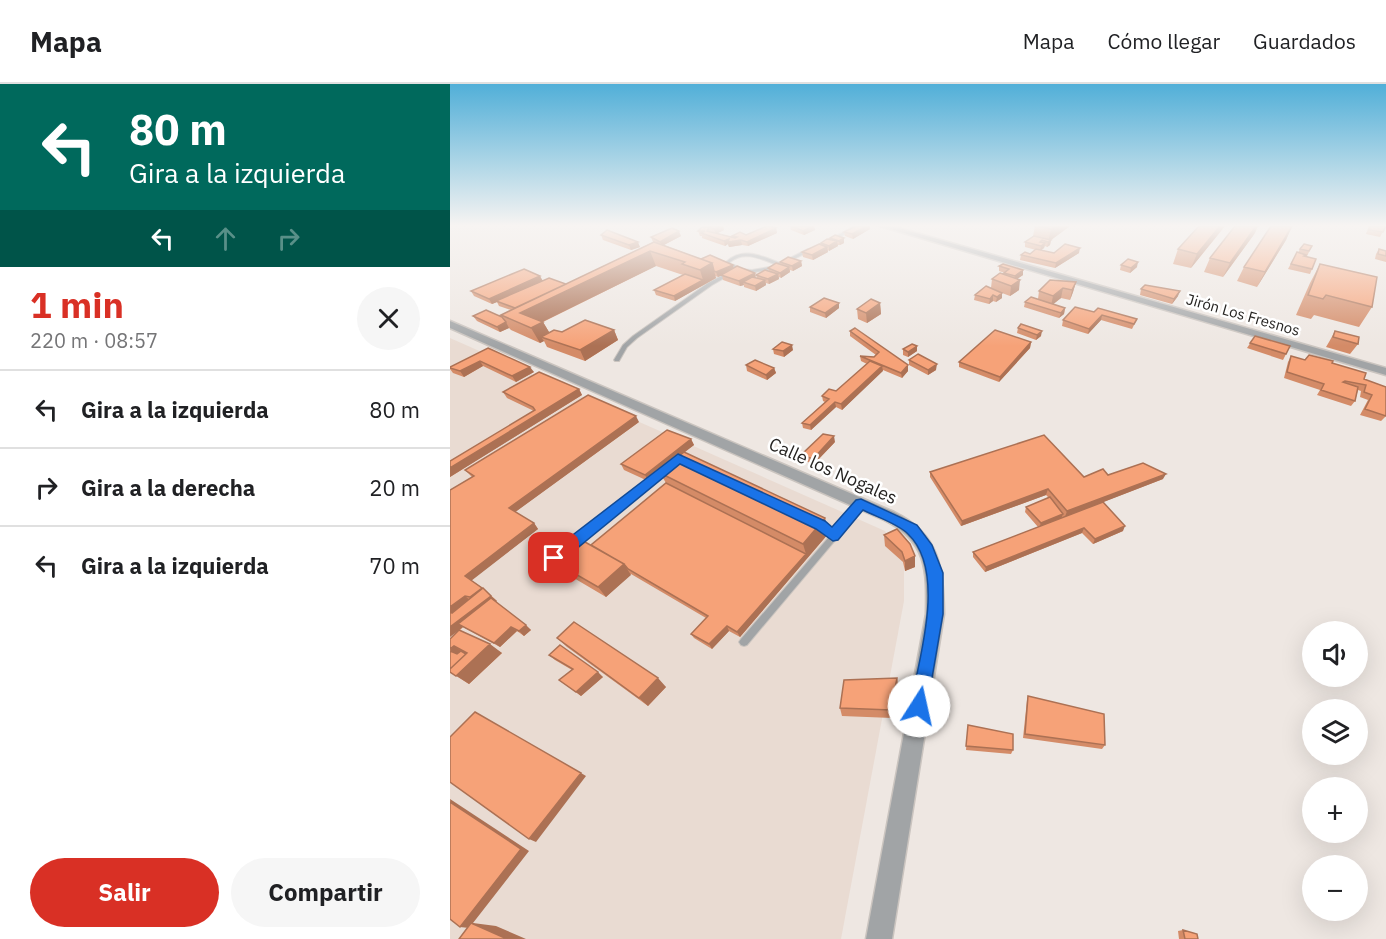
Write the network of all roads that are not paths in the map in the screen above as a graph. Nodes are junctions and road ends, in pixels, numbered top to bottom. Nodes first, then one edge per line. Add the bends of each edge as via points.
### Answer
1 (731, 266) edge
2 (777, 266) edge
3 (1021, 266) edge
4 (739, 270) junction
5 (450, 324) edge
6 (617, 360) dead end
7 (1386, 372) edge
8 (678, 458) edge
9 (861, 504) junction
10 (810, 520) edge
11 (833, 536) junction
12 (536, 573) dead end
13 (744, 642) dead end
14 (879, 939) edge

1 - 4 lane
2 - 4 lane
3 - 7 street, Jirón Los Fresnos
4 - 6 lane via 710,284 635,337
5 - 9 street, Calle los Nogales
8 - 12 lane
9 - 11 lane
9 - 14 street, Calle los Nogales via 912,529 927,550 935,573 935,614
10 - 11 lane
11 - 13 lane

